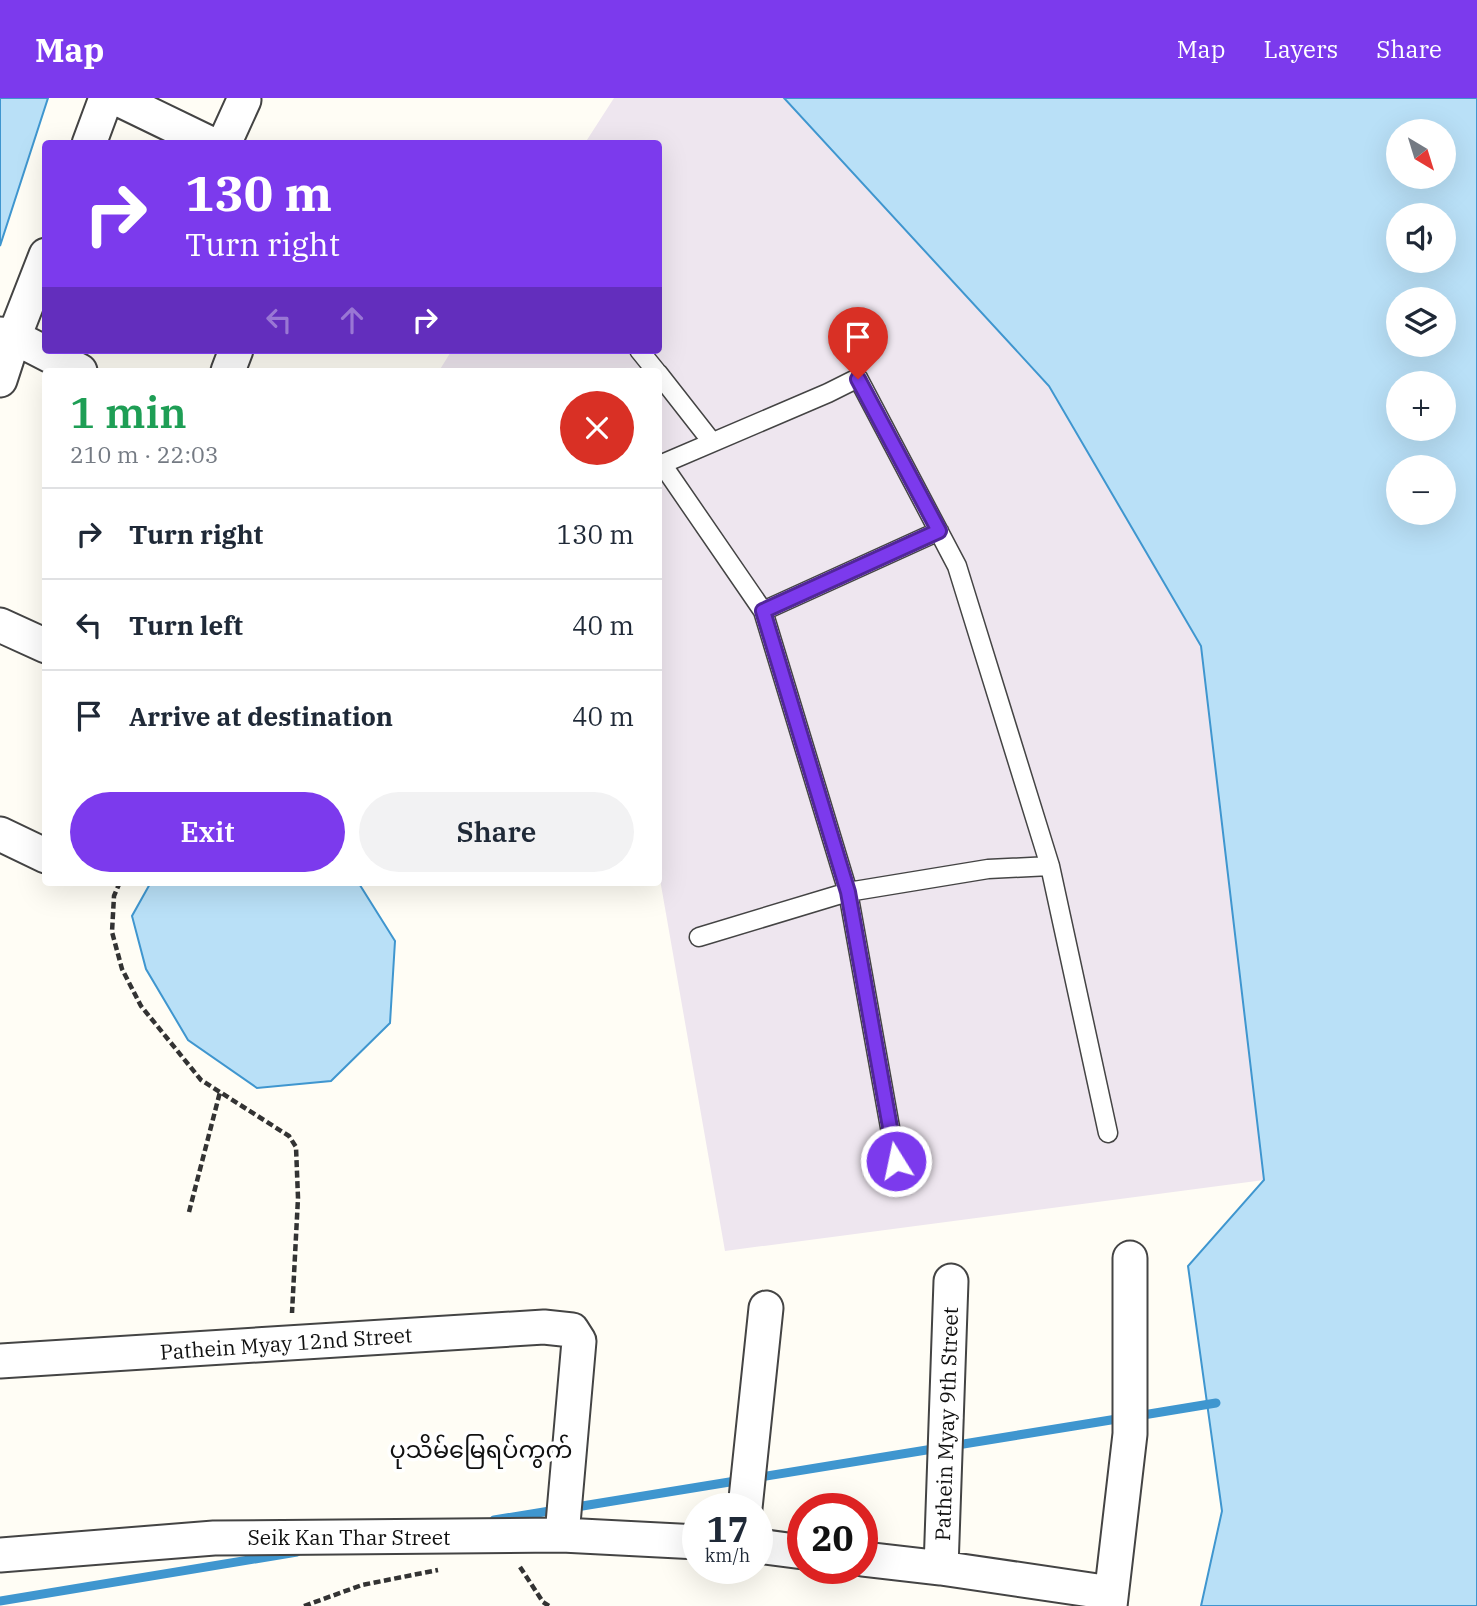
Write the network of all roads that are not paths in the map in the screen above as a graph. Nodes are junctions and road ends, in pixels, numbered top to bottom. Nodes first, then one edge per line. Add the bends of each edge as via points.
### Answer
1 (106, 98) edge
2 (116, 98) edge
3 (244, 100) dead end
4 (90, 140) edge
5 (203, 140) edge
6 (227, 140) edge
7 (42, 263) edge
8 (7, 336) edge
9 (42, 353) edge
10 (45, 354) edge
11 (642, 354) edge
12 (74, 368) edge
13 (654, 368) edge
14 (662, 378) edge
15 (0, 380) edge
16 (712, 442) junction
17 (662, 465) edge
18 (662, 469) edge
19 (939, 531) junction
20 (763, 611) junction
21 (0, 625) edge
22 (42, 644) edge
23 (0, 834) edge
24 (42, 854) edge
25 (1050, 866) junction
26 (848, 892) junction
27 (699, 937) dead end
28 (1108, 1133) dead end
29 (896, 1161) dead end
30 (1130, 1258) dead end
31 (951, 1281) dead end
32 (766, 1307) dead end
33 (0, 1361) edge
34 (747, 1493) edge
35 (562, 1535) junction
36 (682, 1541) edge
37 (0, 1555) edge
38 (878, 1561) edge
39 (941, 1568) junction
40 (1111, 1600) edge

1 - 4 street
2 - 5 street
3 - 6 street
7 - 8 street
8 - 9 street
8 - 15 street
10 - 12 street
11 - 13 lane
14 - 16 lane
16 - 17 lane
16 - 19 lane via 858,379
18 - 20 lane
19 - 20 lane
19 - 25 lane via 957,566
20 - 26 lane
21 - 22 street
23 - 24 street
25 - 26 lane via 988,870
25 - 28 lane
26 - 27 lane
26 - 29 lane
30 - 40 street via 1130,1434
31 - 39 street, Pathein Myay 9th Street
32 - 34 street
33 - 35 street, Pathein Myay 12nd Street via 544,1327 572,1330 579,1342
35 - 36 street, Seik Kan Thar Street
35 - 37 street, Seik Kan Thar Street via 214,1538
38 - 39 street
39 - 40 street

